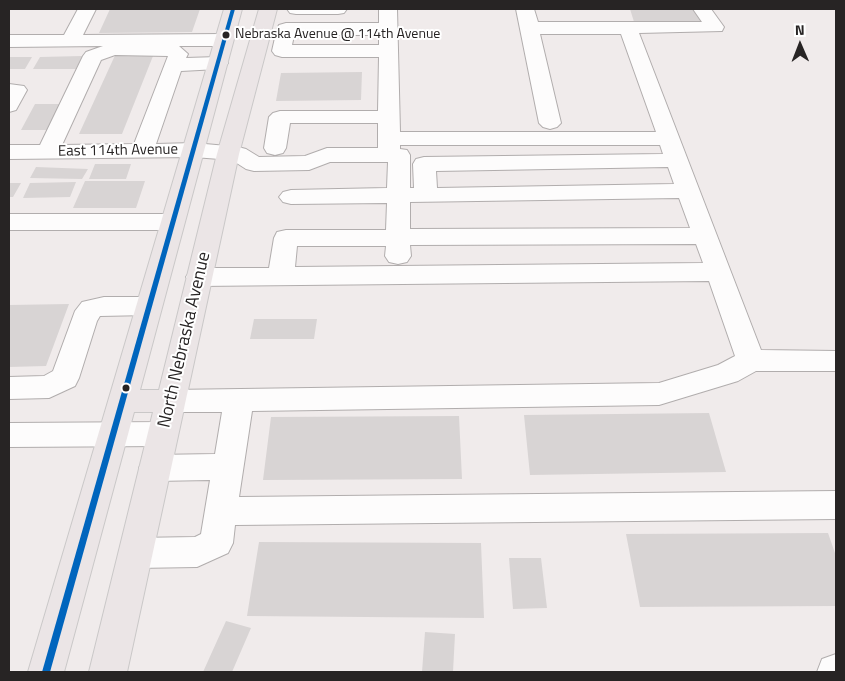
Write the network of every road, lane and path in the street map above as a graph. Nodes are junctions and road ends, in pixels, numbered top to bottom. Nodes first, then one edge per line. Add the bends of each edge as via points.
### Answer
1 (87, 9) edge
2 (233, 9) edge
3 (252, 9) edge
4 (268, 9) edge
5 (296, 9) edge
6 (338, 9) edge
7 (702, 9) edge
8 (528, 18) edge
9 (388, 19) edge
10 (628, 28) junction
11 (262, 34) junction
12 (71, 40) junction
13 (224, 40) junction
14 (9, 41) edge
15 (388, 50) junction
16 (218, 63) junction
17 (172, 68) junction
18 (9, 90) edge
19 (9, 106) edge
20 (550, 123) junction
21 (666, 130) junction
22 (389, 134) junction
23 (275, 148) junction
24 (143, 150) junction
25 (194, 150) junction
26 (9, 152) edge
27 (48, 152) junction
28 (233, 154) junction
29 (327, 155) junction
30 (677, 160) junction
31 (295, 164) junction
32 (688, 191) junction
33 (426, 195) junction
34 (398, 196) junction
35 (291, 197) junction
36 (9, 222) edge
37 (172, 222) junction
38 (705, 236) junction
39 (286, 238) junction
40 (398, 238) junction
41 (718, 272) junction
42 (398, 275) junction
43 (281, 276) junction
44 (199, 277) junction
45 (149, 306) junction
46 (751, 360) junction
47 (836, 361) edge
48 (9, 388) edge
49 (239, 400) junction
50 (123, 401) junction
51 (171, 401) junction
52 (113, 434) junction
53 (163, 434) junction
54 (9, 435) edge
55 (228, 467) junction
56 (155, 468) junction
57 (836, 505) edge
58 (221, 511) junction
59 (136, 553) junction
60 (46, 672) edge
61 (108, 672) edge

1 - 12 street
2 - 13 main road
3 - 11 main road
4 - 11 main road, North Nebraska Avenue
5 - 6 street
7 - 10 street via 714,27
8 - 10 street
8 - 20 street
9 - 15 street
9 - 15 street via 286,29 282,51
10 - 21 street
11 - 28 main road, North Nebraska Avenue
12 - 13 street
12 - 14 street
13 - 16 main road
15 - 22 street
16 - 17 street via 177,64
16 - 25 main road
17 - 24 street
17 - 27 street via 178,54 171,49 113,49 93,56
18 - 19 street via 18,90
20 - 21 street
20 - 22 street
21 - 22 street
21 - 30 street
22 - 23 street via 280,118
22 - 29 street
22 - 34 street via 399,155
23 - 28 street via 250,149
23 - 29 street via 314,148
24 - 25 street, East 114th Avenue
24 - 27 street, East 114th Avenue
25 - 28 street, East 114th Avenue
25 - 37 main road
26 - 27 street, East 114th Avenue
28 - 31 street via 254,164
28 - 44 main road, North Nebraska Avenue
29 - 31 street via 309,163
30 - 32 street
30 - 33 street via 424,164
31 - 35 street
32 - 33 street
32 - 38 street
33 - 34 street
34 - 35 street
34 - 40 street
35 - 39 street
36 - 37 street
37 - 45 main road
38 - 40 street
38 - 41 street
39 - 40 street
39 - 43 street
40 - 42 street
41 - 42 street
41 - 46 street
42 - 43 street
43 - 44 street
44 - 51 main road, North Nebraska Avenue
45 - 48 street via 91,309 84,318 65,378 49,387
45 - 50 main road
46 - 47 street
46 - 49 street via 728,372 659,394
49 - 51 street
49 - 55 street
50 - 51 main road
50 - 52 main road
51 - 53 main road, North Nebraska Avenue
52 - 53 street
52 - 54 street
52 - 60 main road
53 - 56 main road, North Nebraska Avenue
55 - 56 street
55 - 58 street
56 - 59 main road, North Nebraska Avenue
57 - 58 street
58 - 59 street via 216,543 197,552
59 - 61 main road, North Nebraska Avenue

